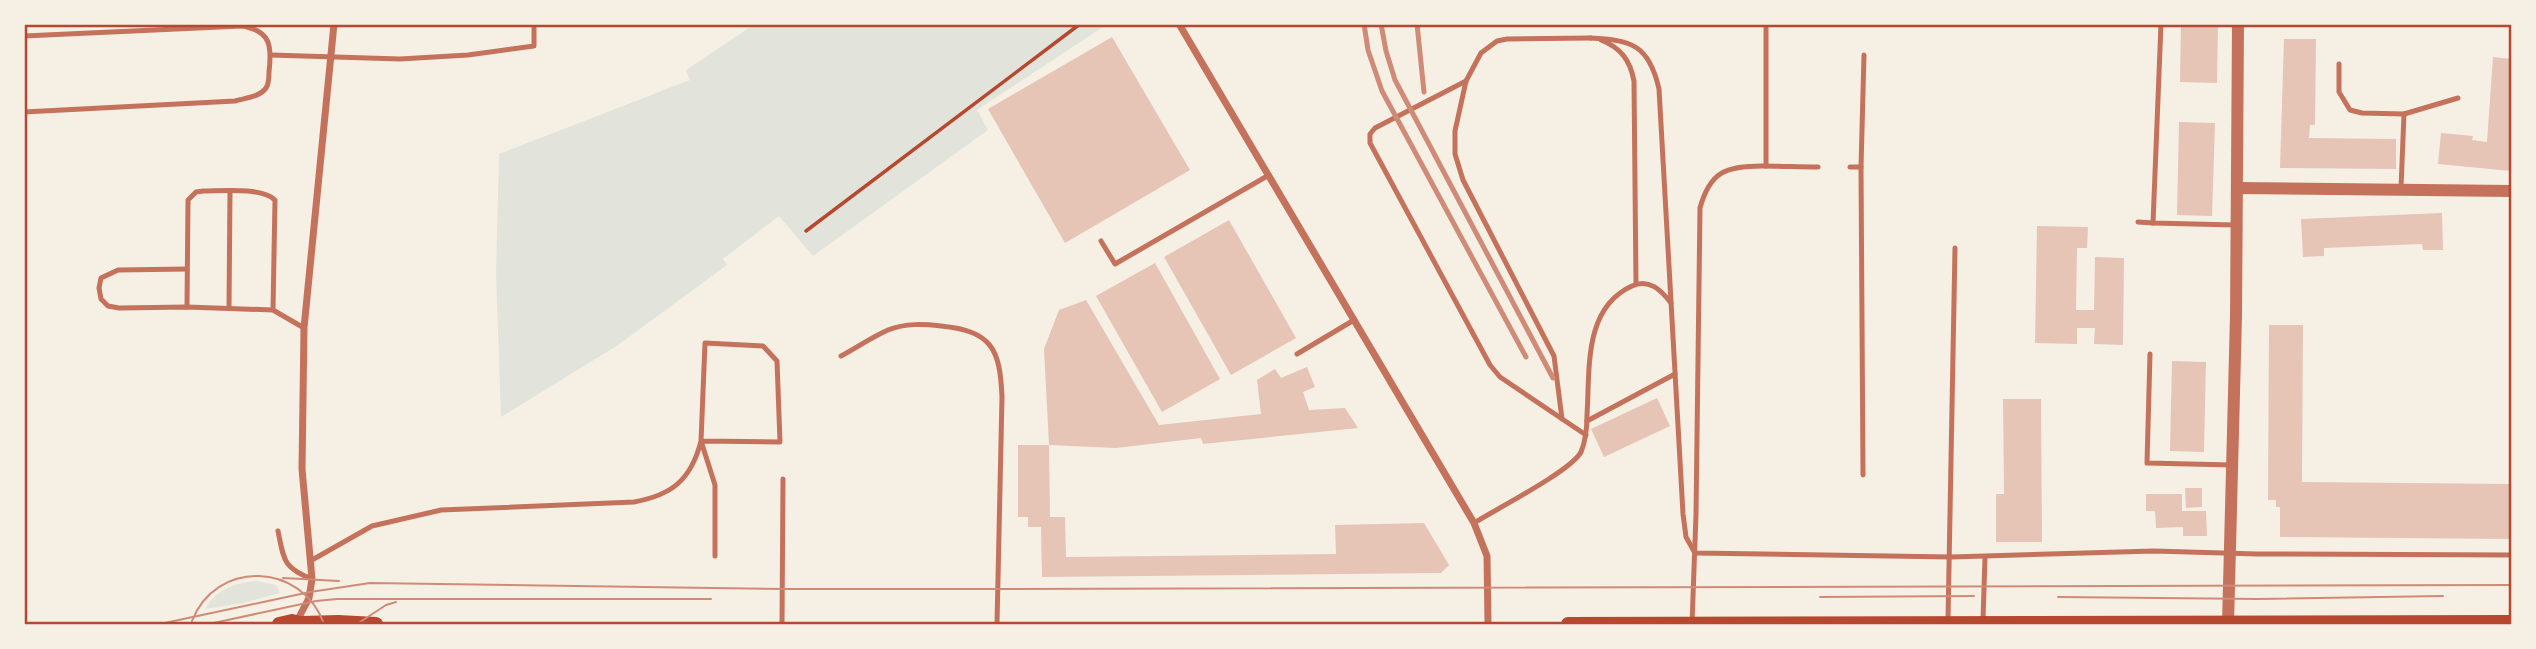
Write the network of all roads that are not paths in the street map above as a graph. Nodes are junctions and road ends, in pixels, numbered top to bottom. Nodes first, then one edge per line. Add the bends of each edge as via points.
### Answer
1 (334, 24) edge
2 (534, 24) edge
3 (1179, 24) edge
4 (1766, 24) edge
5 (2161, 24) edge
6 (2238, 24) edge
7 (24, 36) edge
8 (1590, 38) junction
9 (271, 55) junction
10 (1864, 55) dead end
11 (329, 58) junction
12 (2339, 64) dead end
13 (1466, 81) junction
14 (2458, 98) dead end
15 (24, 112) edge
16 (2404, 114) junction
17 (1766, 166) junction
18 (1818, 167) dead end
19 (1850, 167) dead end
20 (1861, 167) junction
21 (1269, 175) junction
22 (2237, 188) junction
23 (230, 191) junction
24 (2400, 191) junction
25 (2511, 191) edge
26 (2138, 222) dead end
27 (2153, 223) junction
28 (2236, 225) junction
29 (1101, 241) dead end
30 (1955, 248) dead end
31 (187, 269) junction
32 (1636, 284) junction
33 (1671, 303) junction
34 (187, 307) junction
35 (229, 308) junction
36 (273, 310) junction
37 (1354, 320) junction
38 (304, 328) junction
39 (1297, 354) dead end
40 (2150, 354) dead end
41 (841, 356) dead end
42 (1675, 373) junction
43 (1562, 419) junction
44 (1587, 421) junction
45 (1586, 435) junction
46 (701, 442) junction
47 (2232, 465) junction
48 (1863, 475) dead end
49 (783, 479) dead end
50 (1474, 523) junction
51 (278, 531) dead end
52 (1695, 553) junction
53 (2229, 554) junction
54 (2511, 555) edge
55 (715, 556) dead end
56 (1951, 557) junction
57 (1985, 557) junction
58 (312, 560) junction
59 (312, 579) junction
60 (1983, 622) junction
61 (2511, 622) edge
62 (301, 623) edge
63 (1948, 623) edge
64 (279, 624) edge
65 (1692, 624) edge
66 (2228, 624) edge
67 (376, 625) edge
68 (782, 625) edge
69 (997, 625) edge
70 (1488, 625) edge
71 (1568, 625) edge

1 - 11 street
2 - 11 lane via 534,46 400,59
3 - 21 street
4 - 17 lane
5 - 27 lane
6 - 22 street
7 - 9 lane via 242,26 254,28 268,39
8 - 13 lane via 1497,41 1481,53
8 - 32 lane via 1603,40 1623,54 1634,81
8 - 33 lane via 1635,45 1647,56 1655,74
9 - 11 lane
9 - 15 lane via 267,87 260,94 235,101
10 - 20 lane
11 - 38 street
12 - 16 lane via 2339,92 2350,110
13 - 43 lane via 1455,154 1463,180 1554,356
13 - 43 lane via 1375,128 1370,143 1490,365 1500,377
14 - 16 lane
16 - 24 lane
17 - 18 lane
17 - 52 lane via 1737,166 1718,175 1704,193 1700,208
19 - 20 lane
20 - 48 lane
21 - 29 lane via 1115,264
21 - 37 street
22 - 24 street
22 - 28 street
23 - 31 lane via 197,192 188,200
23 - 35 lane
23 - 36 lane via 265,194 275,200
24 - 25 street
26 - 27 lane
27 - 28 lane
28 - 47 street
30 - 56 lane
31 - 34 lane
31 - 34 lane via 118,270 102,278 99,288 108,306
32 - 33 lane via 1653,285
32 - 44 lane via 1617,295 1596,324
33 - 42 lane
34 - 35 lane
35 - 36 lane
36 - 38 lane
37 - 39 lane
37 - 50 street
38 - 58 street via 302,469
40 - 47 lane via 2147,463
41 - 69 lane via 886,331 917,324 971,331 995,352 1002,397
42 - 44 lane
42 - 52 lane via 1683,514 1686,537
43 - 45 lane
44 - 45 lane
45 - 50 lane via 1581,452 1568,466
46 - 46 lane via 780,442 778,361 763,346 705,344
46 - 55 lane via 715,485
46 - 58 lane via 681,481 651,499 441,510 372,526
47 - 53 street
49 - 68 lane
50 - 70 street via 1487,556
51 - 59 lane via 288,566
52 - 56 lane
52 - 65 lane
53 - 54 lane
53 - 57 lane via 2154,551
53 - 66 street
56 - 57 lane
56 - 63 lane
57 - 60 lane
58 - 59 street
59 - 62 street
60 - 63 main road
60 - 66 main road
61 - 66 main road
62 - 64 main road
62 - 67 main road
63 - 65 main road
65 - 71 main road

